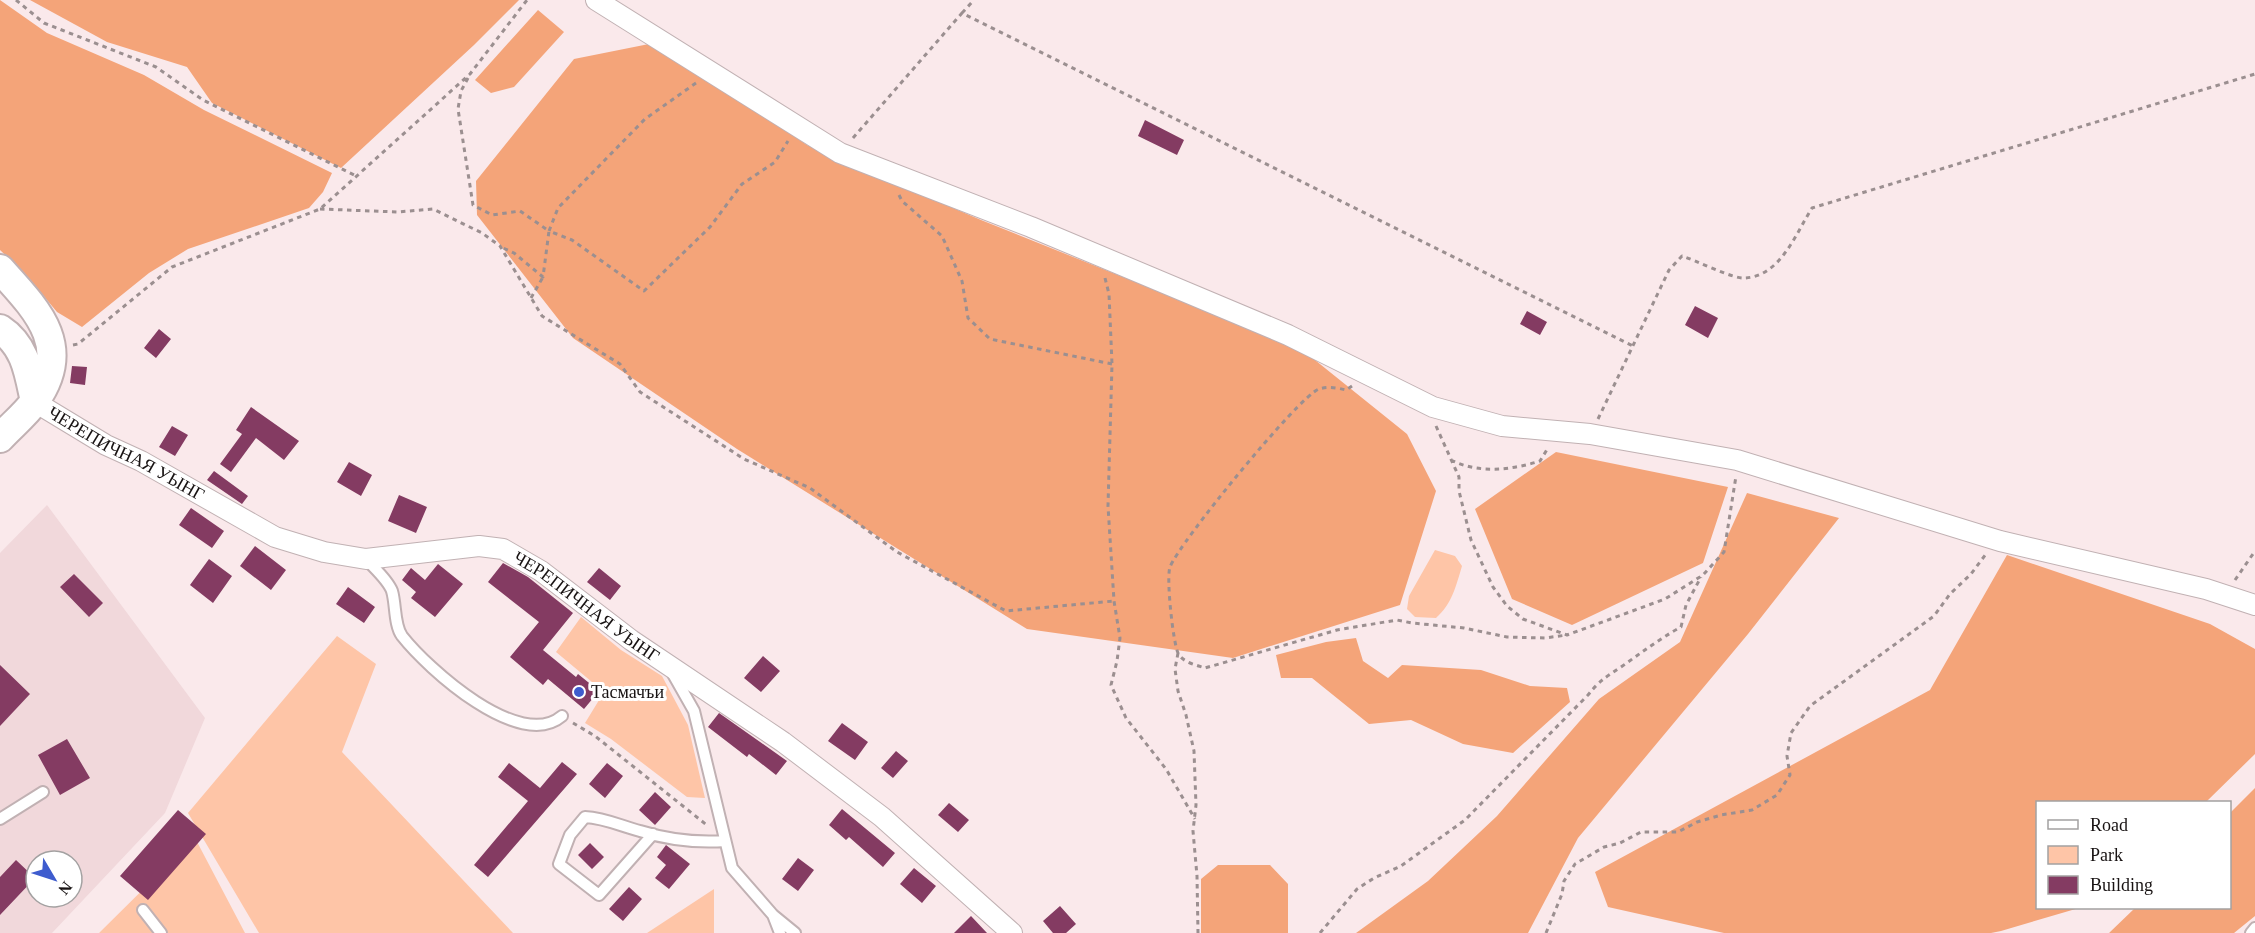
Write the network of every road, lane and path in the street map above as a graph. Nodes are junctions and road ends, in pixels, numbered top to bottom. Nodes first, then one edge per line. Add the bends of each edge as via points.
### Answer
1 (16, 0) edge
2 (527, 0) edge
3 (974, 0) edge
4 (600, 1) edge
5 (962, 13) junction
6 (713, 73) junction
7 (470, 74) junction
8 (2255, 74) edge
9 (797, 128) junction
10 (840, 153) junction
11 (888, 172) junction
12 (356, 176) junction
13 (320, 209) junction
14 (549, 231) junction
15 (500, 246) junction
16 (1099, 256) junction
17 (0, 269) edge
18 (543, 277) junction
19 (531, 298) junction
20 (0, 329) edge
21 (1633, 346) junction
22 (53, 347) junction
23 (1112, 364) junction
24 (1365, 373) junction
25 (35, 402) junction
26 (1433, 406) junction
27 (1554, 430) junction
28 (1590, 434) junction
29 (0, 438) edge
30 (1449, 460) junction
31 (1737, 460) junction
32 (2000, 541) junction
33 (2255, 551) edge
34 (366, 559) junction
35 (1703, 575) junction
36 (2226, 594) junction
37 (1114, 601) junction
38 (2255, 605) edge
39 (1567, 635) junction
40 (1178, 653) junction
41 (667, 663) junction
42 (562, 716) joint
43 (43, 792) dead end
44 (0, 819) edge
45 (1195, 819) junction
46 (653, 834) junction
47 (725, 841) junction
48 (143, 910) dead end
49 (773, 915) junction
50 (2255, 928) edge
51 (161, 933) edge
52 (780, 933) edge
53 (795, 933) edge
54 (1012, 933) edge
55 (1198, 933) edge
56 (1320, 933) edge
57 (1546, 933) edge
58 (2252, 933) edge

1 - 12 path via 45,23 156,67 203,100
2 - 7 path
3 - 5 path
4 - 6 street
5 - 10 path
5 - 21 path
6 - 9 street
6 - 14 path via 645,119 558,208
7 - 12 path
7 - 14 path via 458,109 473,206 492,215 520,211
8 - 21 path via 1812,208 1778,262 1766,273 1742,279 1682,256 1669,270
9 - 10 street
9 - 14 path via 775,162 742,184 710,227 644,291 572,240
10 - 11 street
11 - 16 street
11 - 23 path via 902,201 942,236 962,281 968,318 990,339
12 - 13 path
13 - 15 path via 433,209
13 - 22 path via 172,267 78,344
14 - 18 path
15 - 18 path
15 - 19 path
16 - 23 path via 1109,294
16 - 24 street via 1288,335
17 - 22 main road via 35,308
18 - 19 path
19 - 37 path via 542,316 620,364 640,392 744,459 810,488 897,552 1006,611
20 - 25 main road via 27,360
21 - 28 path
22 - 25 main road via 50,374
23 - 37 path via 1108,506
24 - 26 street
24 - 40 path via 1346,390 1318,389 1286,418 1199,522 1170,567 1169,592
25 - 29 main road
25 - 34 street, ЧЕРЕПИЧНАЯ УЫНГ via 274,537
26 - 27 street via 1502,426
26 - 30 path via 1436,428
27 - 28 street
27 - 30 path via 1540,461 1522,467 1492,470 1463,467
28 - 31 street
30 - 39 path via 1459,477 1471,540 1493,587 1523,619
31 - 32 street
31 - 35 path via 1724,552
32 - 36 street
32 - 57 path via 1934,616 1810,706 1791,733 1787,756 1790,775 1777,795 1752,810 1721,814 1678,832 1641,832 1575,864 1564,881
33 - 36 path
34 - 41 street, ЧЕРЕПИЧНАЯ УЫНГ via 479,546 503,549 541,571
34 - 42 lane via 391,589 400,633 460,692 498,716 529,725 553,724
35 - 39 path via 1665,599
35 - 56 path via 1686,605 1681,627 1600,680 1465,820 1401,866 1357,889
36 - 38 street
37 - 45 path via 1120,638 1111,685 1126,718 1166,769
39 - 40 path via 1507,637 1397,620 1337,630 1205,668 1185,661
40 - 45 path via 1178,691 1194,752
41 - 47 lane via 694,711
41 - 54 street, ЧЕРЕПИЧНАЯ УЫНГ via 783,742 882,817
42 - 47 path via 595,736
43 - 44 lane
45 - 55 path
46 - 46 lane via 603,818 585,817 570,835 559,864 599,895
46 - 47 lane via 698,843
47 - 49 lane via 732,868
48 - 51 lane
49 - 52 lane
49 - 53 lane
50 - 58 lane

